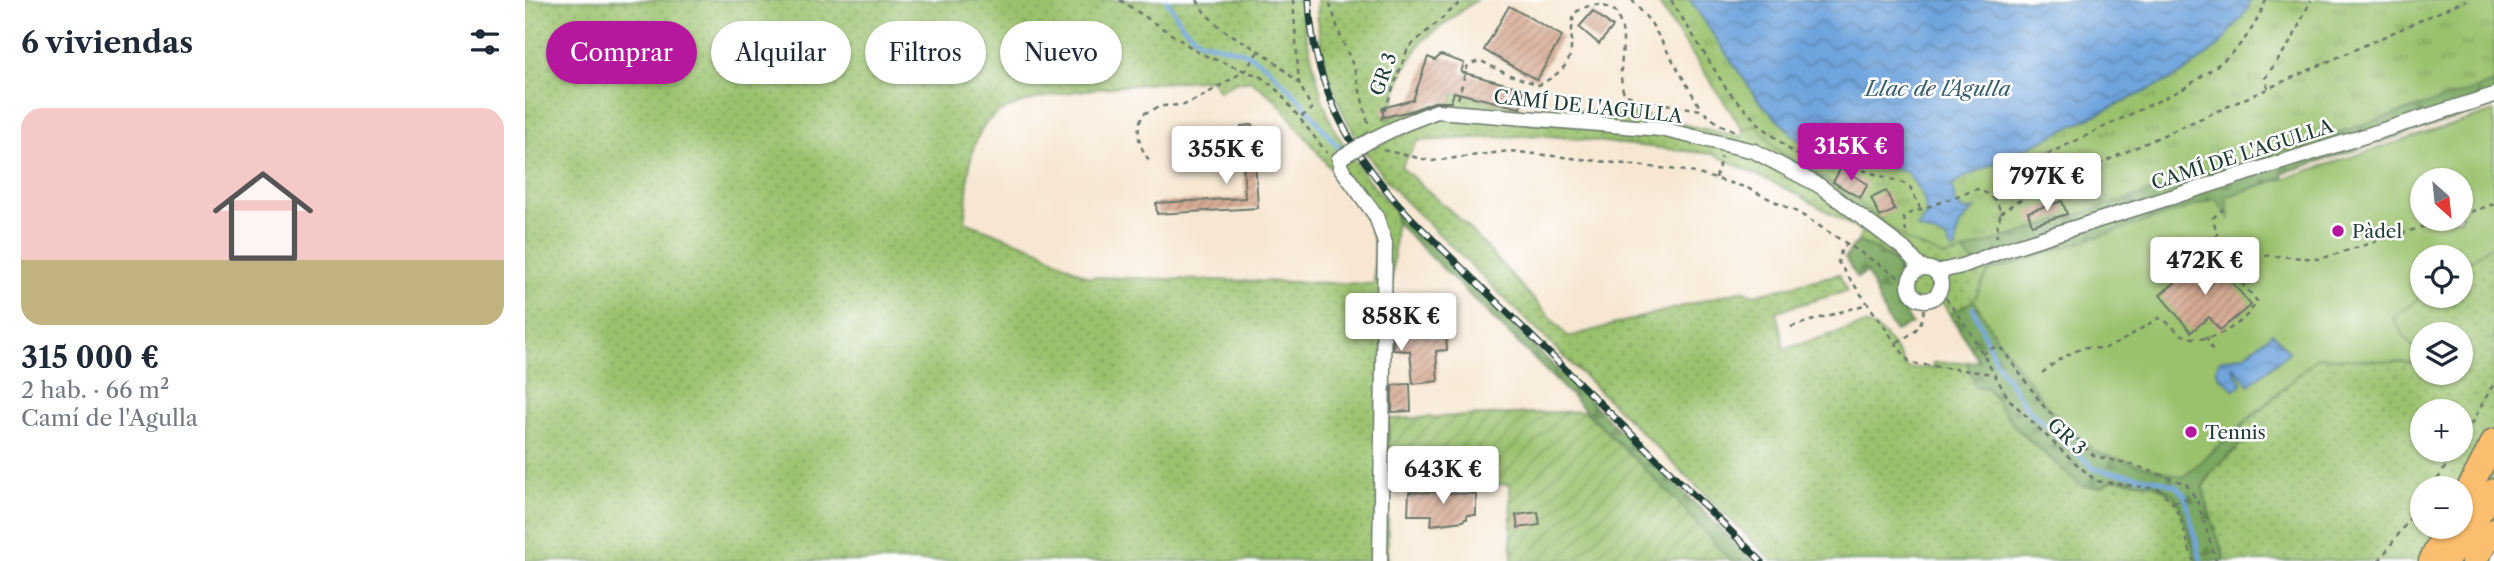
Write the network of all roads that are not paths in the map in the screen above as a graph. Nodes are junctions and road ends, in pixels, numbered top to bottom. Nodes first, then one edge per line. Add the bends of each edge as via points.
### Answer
1 (2494, 95) edge
2 (1914, 275) junction
3 (1939, 282) junction
4 (2494, 442) edge
5 (2473, 481) edge
6 (2494, 491) edge
7 (2494, 531) edge
8 (2441, 539) edge
9 (1380, 561) edge
10 (2431, 561) edge
11 (2446, 561) edge
12 (2473, 561) edge

1 - 3 street, CAMÍ DE L'AGULLA via 2000,251 1962,266
2 - 3 street via 1929,268
2 - 3 street via 1913,295 1925,300 1933,298
2 - 9 street, CAMÍ DE L'AGULLA, bridge via 1905,249 1820,186 1754,151 1661,129 1437,111 1371,140 1342,157 1341,168 1376,216 1385,243
4 - 5 highway
6 - 11 highway
7 - 12 highway
8 - 10 highway

